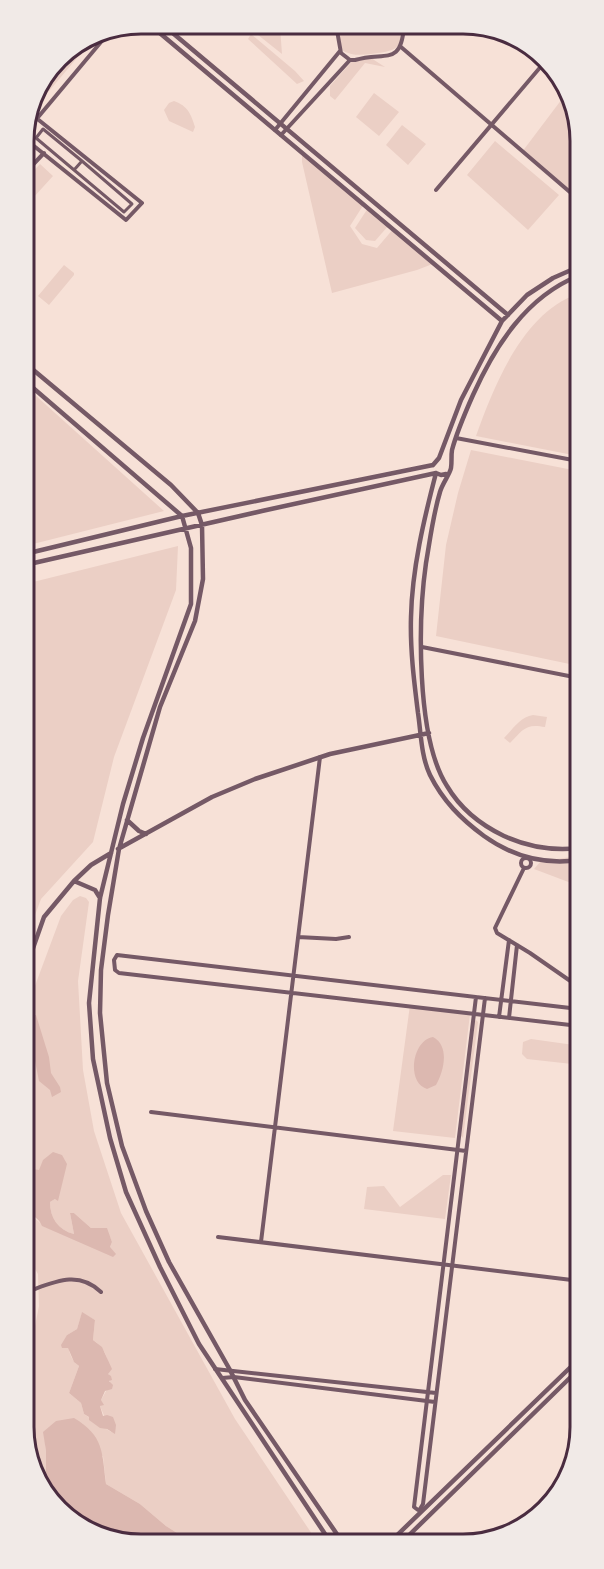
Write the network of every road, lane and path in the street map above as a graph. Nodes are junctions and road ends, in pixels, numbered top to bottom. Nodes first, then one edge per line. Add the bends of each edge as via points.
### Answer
1 (337, 34) edge
2 (403, 34) edge
3 (162, 35) edge
4 (175, 35) edge
5 (100, 44) edge
6 (401, 47) junction
7 (340, 51) junction
8 (350, 60) junction
9 (540, 68) edge
10 (37, 119) joint
11 (280, 123) junction
12 (491, 124) junction
13 (287, 129) junction
14 (275, 130) junction
15 (281, 135) junction
16 (35, 145) edge
17 (44, 153) junction
18 (82, 161) junction
19 (35, 162) edge
20 (74, 170) junction
21 (436, 190) dead end
22 (570, 192) edge
23 (381, 208) junction
24 (376, 215) junction
25 (570, 271) edge
26 (570, 281) edge
27 (508, 315) junction
28 (502, 321) junction
29 (35, 371) edge
30 (35, 389) edge
31 (114, 438) junction
32 (456, 438) junction
33 (105, 450) junction
34 (440, 458) junction
35 (570, 459) edge
36 (450, 462) junction
37 (433, 465) junction
38 (436, 473) junction
39 (447, 474) junction
40 (259, 500) junction
41 (262, 511) junction
42 (198, 513) junction
43 (182, 516) junction
44 (202, 525) junction
45 (187, 529) junction
46 (35, 552) edge
47 (35, 563) edge
48 (422, 647) junction
49 (570, 676) edge
50 (429, 733) junction
51 (421, 735) junction
52 (320, 757) junction
53 (127, 820) junction
54 (146, 834) junction
55 (528, 846) junction
56 (569, 848) edge
57 (118, 849) junction
58 (111, 853) junction
59 (527, 858) junction
60 (569, 860) edge
61 (74, 881) junction
62 (100, 898) junction
63 (298, 937) junction
64 (349, 937) dead end
65 (509, 940) junction
66 (34, 944) edge
67 (517, 945) junction
68 (293, 976) junction
69 (569, 980) edge
70 (291, 993) junction
71 (476, 997) junction
72 (485, 998) junction
73 (501, 1000) junction
74 (511, 1001) junction
75 (569, 1008) edge
76 (474, 1014) junction
77 (483, 1015) junction
78 (499, 1017) junction
79 (509, 1018) junction
80 (569, 1025) edge
81 (151, 1112) dead end
82 (275, 1127) junction
83 (457, 1149) junction
84 (466, 1151) junction
85 (146, 1211) junction
86 (136, 1214) junction
87 (218, 1237) dead end
88 (261, 1242) junction
89 (444, 1264) junction
90 (452, 1266) junction
91 (569, 1280) edge
92 (35, 1289) dead end
93 (101, 1292) dead end
94 (215, 1369) junction
95 (569, 1369) edge
96 (230, 1370) junction
97 (234, 1377) junction
98 (220, 1378) junction
99 (569, 1379) edge
100 (428, 1392) junction
101 (436, 1393) junction
102 (427, 1401) junction
103 (435, 1402) junction
104 (325, 1534) edge
105 (337, 1534) edge
106 (398, 1534) edge
107 (410, 1534) edge

1 - 7 street
2 - 6 street
3 - 14 street
4 - 11 street
5 - 10 street
6 - 8 street via 394,54
6 - 12 street
7 - 8 street
7 - 11 street
8 - 13 street
9 - 12 street
10 - 17 street via 142,203 126,220
11 - 13 street
11 - 14 street
12 - 21 street
12 - 22 street
13 - 15 street
13 - 23 street
14 - 15 street
15 - 24 street
16 - 17 street
17 - 19 street
18 - 20 street
18 - 20 street via 43,129 36,138
18 - 20 street via 132,204 124,212
23 - 24 street
23 - 27 street
24 - 28 street
25 - 27 street via 541,285
26 - 32 street via 540,298 509,330 478,383
27 - 28 street
28 - 34 street via 461,400
29 - 31 street
30 - 33 street
31 - 33 street
31 - 42 street
32 - 35 street
32 - 36 street
33 - 43 street
34 - 36 street
34 - 37 street
36 - 39 street
37 - 38 street
37 - 40 street
38 - 39 street
38 - 41 street
38 - 51 street via 417,560 411,616
39 - 48 street via 426,565
40 - 41 street
40 - 42 street
41 - 44 street
42 - 43 street
42 - 44 street
43 - 45 street
43 - 46 street
44 - 45 street
44 - 53 street via 203,579 195,621 160,707
45 - 47 street
45 - 58 street via 192,548 191,604 143,738
48 - 49 street
48 - 50 street
50 - 51 street
50 - 55 street via 438,768 456,799 488,827
51 - 52 street
51 - 59 street via 429,773 461,818 491,840
52 - 54 street via 216,795
52 - 63 street
53 - 54 street
53 - 57 street
54 - 57 street
55 - 56 street
55 - 59 street
57 - 58 street
57 - 85 street via 105,933 100,1013 107,1083 122,1146
58 - 61 street
58 - 62 street
59 - 60 street
59 - 65 street via 531,864 524,868 495,928
61 - 62 street via 95,890
61 - 66 street via 44,917
62 - 86 street via 89,1003 93,1059 110,1138
63 - 64 street
63 - 68 street
65 - 67 street
65 - 73 street
67 - 69 street
67 - 74 street
68 - 70 street
68 - 70 street via 117,955 114,960 119,973
68 - 71 street
70 - 76 street
70 - 82 street
71 - 72 street
71 - 76 street
72 - 73 street
72 - 77 street
73 - 74 street
73 - 78 street
74 - 75 street
74 - 79 street
76 - 77 street
76 - 83 street
77 - 78 street
77 - 84 street
78 - 79 street
79 - 80 street
81 - 82 street
82 - 83 street
82 - 88 street
83 - 84 street
83 - 89 street
84 - 90 street
85 - 86 street
85 - 96 street via 169,1263
86 - 94 street
87 - 88 street
88 - 89 street
89 - 90 street
89 - 100 street
90 - 91 street
90 - 101 street
92 - 93 street via 74,1279 88,1282
94 - 96 street
94 - 98 street
95 - 106 street
96 - 97 street
96 - 100 street
97 - 98 street
97 - 102 street
97 - 105 street via 245,1400
98 - 104 street
99 - 107 street
100 - 101 street
100 - 102 street
101 - 103 street
102 - 103 street
102 - 103 street via 414,1507 418,1510 423,1504

